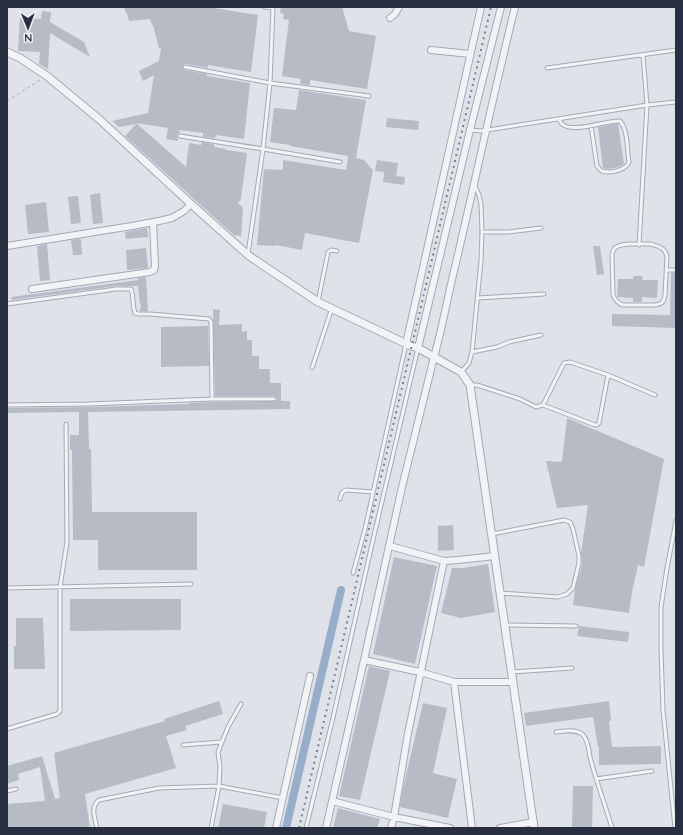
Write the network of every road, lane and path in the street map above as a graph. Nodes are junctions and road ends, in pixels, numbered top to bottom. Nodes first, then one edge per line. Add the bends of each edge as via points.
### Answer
1 (264, 7) edge
2 (273, 7) edge
3 (399, 7) edge
4 (481, 7) edge
5 (501, 7) edge
6 (515, 7) edge
7 (390, 18) dead end
8 (431, 50) dead end
9 (676, 50) edge
10 (7, 52) edge
11 (470, 54) junction
12 (643, 55) junction
13 (185, 67) dead end
14 (547, 68) dead end
15 (47, 76) junction
16 (270, 83) junction
17 (369, 96) dead end
18 (7, 101) edge
19 (676, 102) edge
20 (647, 105) junction
21 (558, 118) junction
22 (591, 126) junction
23 (472, 130) junction
24 (484, 131) junction
25 (180, 136) dead end
26 (263, 149) junction
27 (340, 162) dead end
28 (474, 184) junction
29 (191, 204) junction
30 (153, 222) junction
31 (541, 228) dead end
32 (482, 232) junction
33 (640, 244) junction
34 (7, 246) edge
35 (337, 251) dead end
36 (248, 255) junction
37 (667, 270) junction
38 (676, 270) edge
39 (32, 289) dead end
40 (544, 294) dead end
41 (478, 298) junction
42 (318, 302) junction
43 (7, 304) edge
44 (332, 308) junction
45 (541, 335) dead end
46 (406, 344) junction
47 (418, 348) junction
48 (472, 352) junction
49 (434, 358) junction
50 (312, 368) dead end
51 (461, 372) junction
52 (608, 375) junction
53 (470, 385) junction
54 (655, 395) dead end
55 (212, 399) junction
56 (274, 399) dead end
57 (7, 405) edge
58 (543, 405) junction
59 (66, 424) dead end
60 (373, 492) junction
61 (340, 499) dead end
62 (676, 521) edge
63 (492, 534) junction
64 (390, 546) junction
65 (495, 556) junction
66 (444, 561) junction
67 (353, 573) dead end
68 (191, 584) dead end
69 (60, 587) junction
70 (7, 588) edge
71 (500, 593) junction
72 (505, 625) junction
73 (576, 626) dead end
74 (364, 660) junction
75 (572, 668) dead end
76 (420, 672) junction
77 (512, 672) junction
78 (310, 676) dead end
79 (454, 682) junction
80 (513, 682) junction
81 (241, 704) dead end
82 (7, 730) edge
83 (556, 732) dead end
84 (221, 742) junction
85 (183, 745) dead end
86 (652, 771) dead end
87 (596, 779) junction
88 (219, 786) junction
89 (16, 789) dead end
90 (7, 791) edge
91 (283, 798) junction
92 (332, 801) junction
93 (394, 816) junction
94 (534, 825) edge
95 (97, 828) edge
96 (211, 828) edge
97 (276, 828) edge
98 (306, 828) edge
99 (326, 828) edge
100 (391, 828) edge
101 (450, 828) edge
102 (472, 828) edge
103 (500, 828) edge
104 (612, 828) edge
105 (674, 828) edge

1 - 2 lane
2 - 16 lane
3 - 7 street
4 - 11 street
5 - 23 street
6 - 24 street
8 - 11 street
9 - 12 lane
10 - 15 street
11 - 46 street
12 - 14 lane
12 - 20 lane
13 - 16 lane
15 - 18 path
15 - 29 street via 100,119
16 - 17 lane
16 - 26 lane
19 - 20 lane
20 - 21 lane
20 - 33 lane
21 - 22 lane via 566,126
21 - 24 lane
22 - 22 lane via 597,166 606,172 624,169 629,162 626,133 620,121
23 - 24 lane
23 - 47 street
24 - 28 street
25 - 26 lane
26 - 27 lane
26 - 36 lane
28 - 32 lane via 481,204
28 - 49 street
29 - 30 street via 172,218
29 - 36 street
30 - 34 street
30 - 39 street via 156,266 154,270
31 - 32 lane
32 - 41 lane
33 - 37 lane via 651,244 665,250
33 - 37 lane via 618,246 614,250 613,295 619,304 660,304 664,301
35 - 42 lane via 328,252
36 - 42 street
37 - 38 lane
40 - 41 lane
41 - 48 lane
42 - 44 street
43 - 55 lane via 125,288 130,289 132,293 135,313 209,319
44 - 46 street
44 - 50 lane
45 - 48 lane via 509,342 497,348
46 - 47 street
46 - 60 lane
47 - 49 street
47 - 98 lane
48 - 51 lane via 469,363
49 - 51 street
49 - 64 street
51 - 53 street
52 - 54 lane
52 - 58 lane via 566,362
52 - 58 lane via 597,425
53 - 58 lane via 520,399 536,407
53 - 63 street
55 - 56 lane
55 - 57 lane
59 - 69 lane via 67,542
60 - 61 lane via 346,490
60 - 67 lane
62 - 105 lane via 661,606 664,710
63 - 65 street
63 - 71 lane via 564,520 570,522 573,529 579,556 573,588 567,594 558,597
64 - 66 street
64 - 74 street
65 - 66 street
65 - 71 street
66 - 76 street
68 - 69 lane
69 - 70 lane
69 - 82 lane via 60,711
71 - 72 street
72 - 73 lane
72 - 77 street
74 - 76 street
74 - 92 street
75 - 77 lane
76 - 79 street
76 - 93 street
77 - 80 street
78 - 91 street
79 - 80 street
79 - 102 street
80 - 94 street
81 - 84 lane
83 - 87 lane via 571,731 584,735
84 - 85 lane
84 - 88 lane via 218,752
86 - 87 lane
87 - 104 lane
88 - 91 lane
88 - 95 lane via 159,788 99,800 94,808
88 - 96 lane
89 - 90 lane
91 - 97 street
92 - 93 street
92 - 99 street
93 - 100 street
93 - 101 street
94 - 103 street

